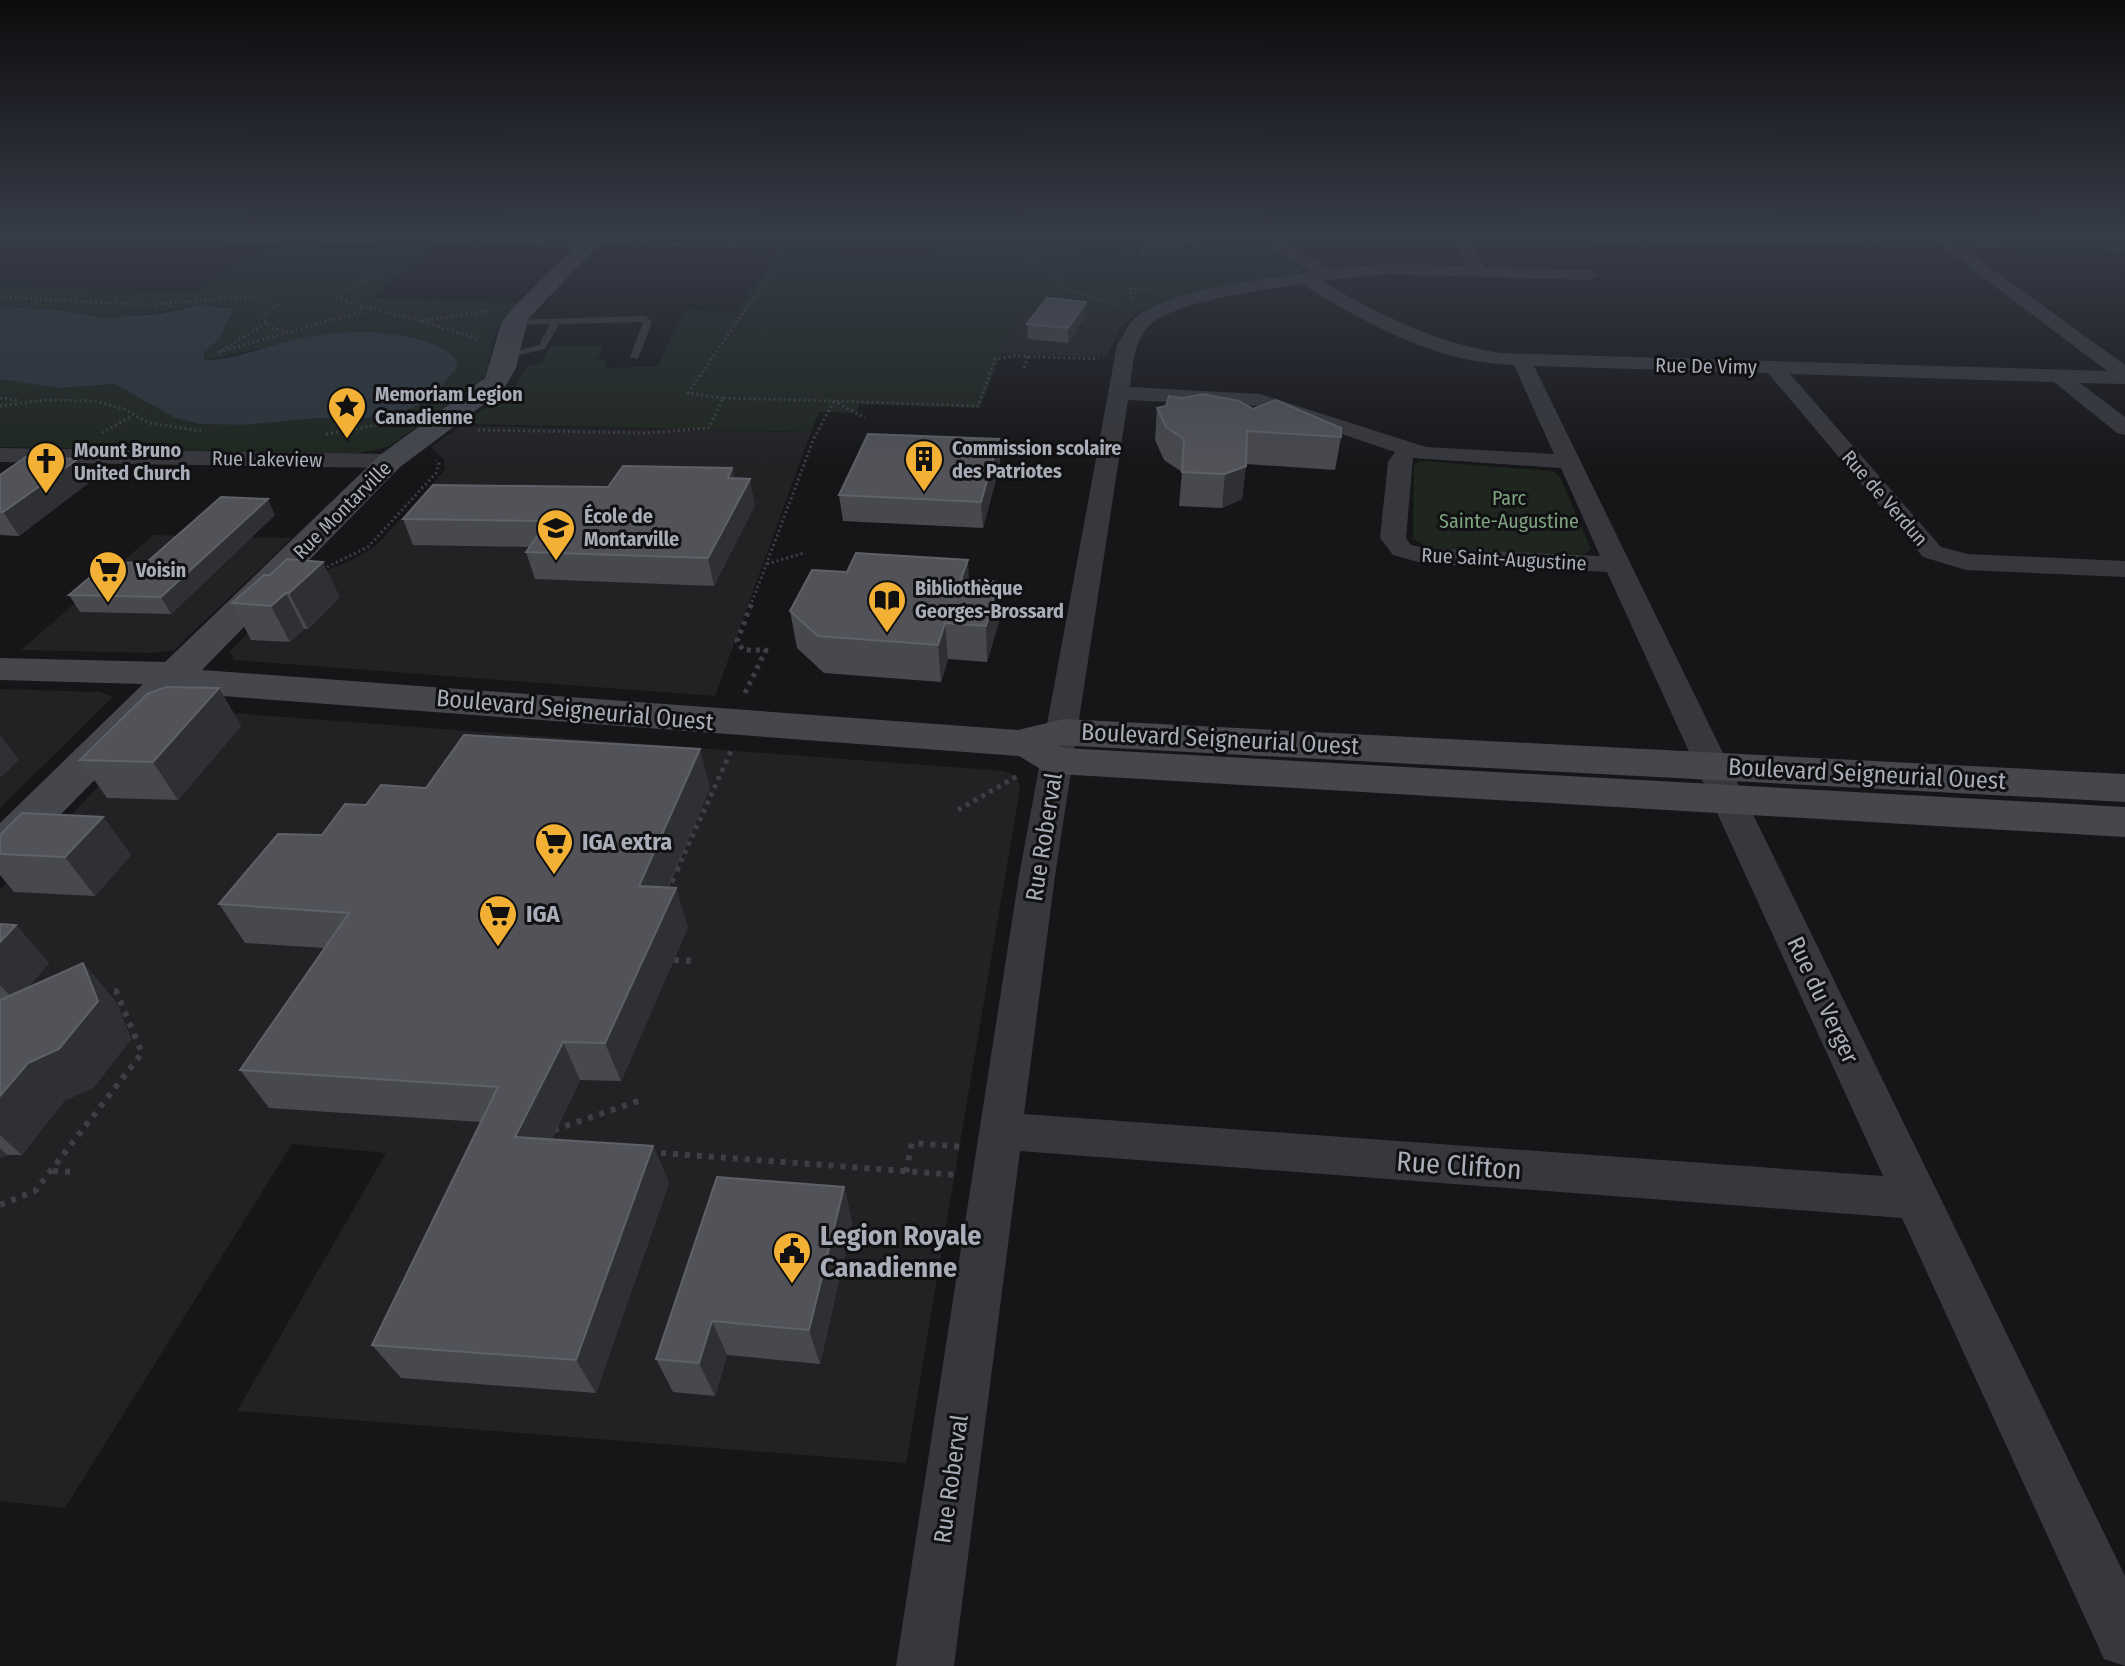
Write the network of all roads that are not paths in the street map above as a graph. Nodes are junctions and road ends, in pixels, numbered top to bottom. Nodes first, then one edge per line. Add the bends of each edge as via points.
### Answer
1 (509, 313) edge
2 (1156, 313) edge
3 (1367, 313) edge
4 (2040, 313) edge
5 (505, 316) junction
6 (557, 320) junction
7 (498, 349) junction
8 (635, 357) dead end
9 (1522, 361) junction
10 (1774, 368) junction
11 (2059, 376) junction
12 (2125, 376) edge
13 (1121, 377) junction
14 (2125, 428) edge
15 (1407, 450) junction
16 (0, 455) edge
17 (390, 461) junction
18 (1569, 462) junction
19 (1617, 565) junction
20 (2125, 569) edge
21 (0, 669) edge
22 (175, 674) junction
23 (1040, 752) junction
24 (1719, 783) junction
25 (2125, 788) edge
26 (2125, 822) edge
27 (0, 849) edge
28 (983, 1139) junction
29 (1918, 1199) junction
30 (2125, 1638) edge
31 (925, 1666) edge

1 - 5 street
2 - 13 street, Rue Roberval via 1135,330
3 - 9 street, Rue De Vimy via 1414,339 1466,354
4 - 12 street
5 - 6 lane
5 - 7 street, Rue Montarville
6 - 7 lane via 542,347
6 - 8 lane via 645,319
7 - 17 street, Rue Montarville via 503,372 490,388
9 - 10 street, Rue De Vimy
9 - 18 street, Rue du Verger
10 - 11 street, Rue De Vimy
10 - 20 street, Rue de Verdun via 1932,552 1966,562
11 - 12 street, Rue De Vimy
11 - 14 street
13 - 15 street via 1269,402
13 - 23 street, Rue Roberval
15 - 18 street
15 - 19 street, Rue Saint-Augustine via 1399,462 1393,538 1402,550 1425,556
16 - 17 street, Rue Lakeview
17 - 22 street, Rue Montarville
18 - 19 street, Rue du Verger
19 - 24 street, Rue du Verger
21 - 22 street, Boulevard Seigneurial Ouest
22 - 23 street, Boulevard Seigneurial Ouest via 209,684 735,736
22 - 27 street, Rue Montarville
23 - 24 street, Boulevard Seigneurial Ouest
23 - 28 street, Rue Roberval
24 - 25 street, Boulevard Seigneurial Ouest
24 - 26 street, Boulevard Seigneurial Ouest
24 - 29 street, Rue du Verger
28 - 29 street, Rue Clifton
28 - 31 street, Rue Roberval
29 - 30 street, Rue du Verger

